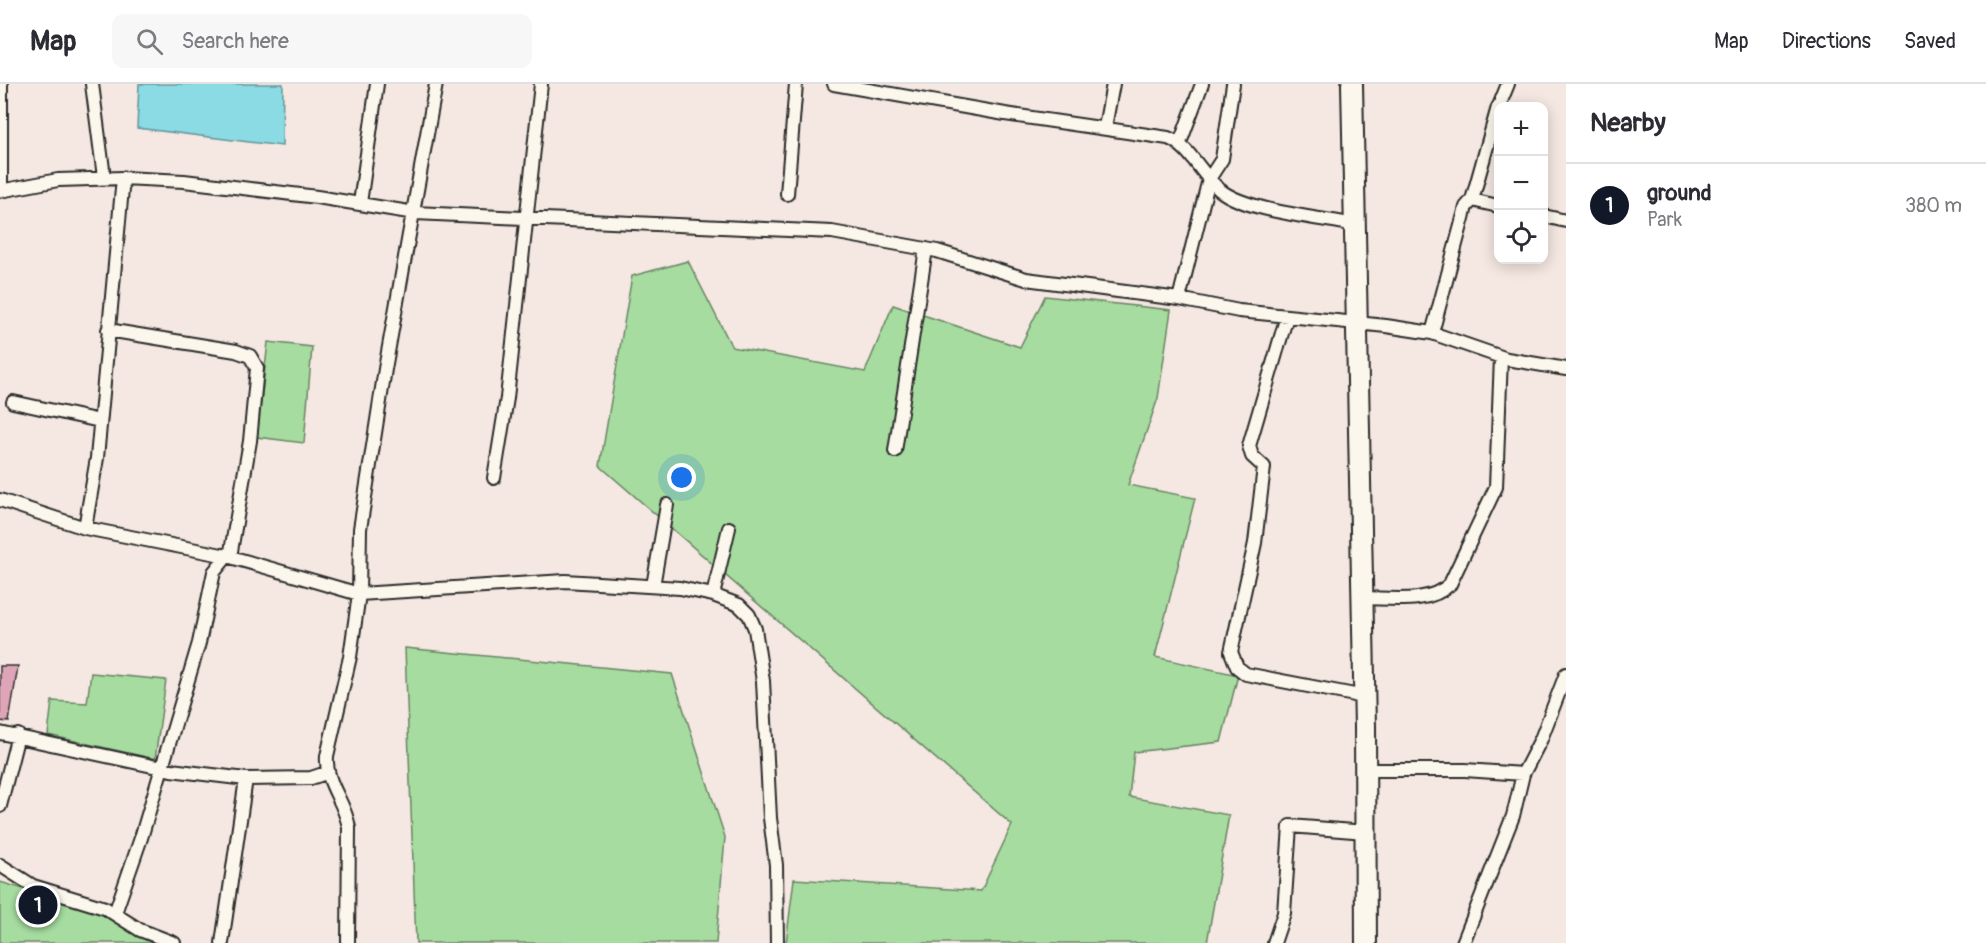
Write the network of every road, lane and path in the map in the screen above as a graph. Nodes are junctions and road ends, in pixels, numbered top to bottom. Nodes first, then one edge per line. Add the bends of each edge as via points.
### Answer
1 (1, 84) edge
2 (92, 84) edge
3 (377, 84) edge
4 (436, 84) edge
5 (541, 84) edge
6 (796, 84) edge
7 (834, 84) edge
8 (1113, 84) edge
9 (1202, 84) edge
10 (1233, 84) edge
11 (1352, 84) edge
12 (1508, 84) edge
13 (1501, 102) edge
14 (1494, 124) edge
15 (1105, 127) junction
16 (1180, 143) junction
17 (104, 177) junction
18 (123, 178) junction
19 (1209, 179) junction
20 (1, 191) edge
21 (787, 194) dead end
22 (1472, 200) junction
23 (360, 203) junction
24 (1494, 205) edge
25 (415, 213) junction
26 (1548, 217) edge
27 (526, 219) junction
28 (1566, 221) edge
29 (1355, 225) junction
30 (926, 249) junction
31 (1179, 299) junction
32 (1287, 316) junction
33 (1357, 323) junction
34 (108, 330) junction
35 (1432, 333) junction
36 (1501, 357) junction
37 (1566, 369) edge
38 (13, 402) dead end
39 (100, 421) junction
40 (895, 451) dead end
41 (494, 478) dead end
42 (0, 500) edge
43 (668, 505) dead end
44 (85, 528) junction
45 (729, 528) dead end
46 (228, 556) junction
47 (653, 586) junction
48 (359, 594) junction
49 (712, 595) junction
50 (1362, 598) junction
51 (1566, 674) edge
52 (1365, 697) junction
53 (0, 733) edge
54 (18, 735) junction
55 (162, 768) junction
56 (1366, 770) junction
57 (326, 773) junction
58 (1523, 774) junction
59 (246, 778) junction
60 (0, 806) edge
61 (1366, 832) junction
62 (0, 865) edge
63 (115, 913) junction
64 (174, 943) edge
65 (222, 943) edge
66 (348, 943) edge
67 (777, 943) edge
68 (1274, 943) edge
69 (1366, 943) edge
70 (1463, 943) edge

1 - 20 street
2 - 17 street
3 - 23 street
4 - 25 street
5 - 27 street
6 - 21 street
7 - 15 street
8 - 15 street
9 - 16 street
10 - 19 street via 1224,152
11 - 29 main road
12 - 13 street
14 - 22 street
15 - 16 street via 1155,134
16 - 19 street
17 - 18 street
17 - 20 street via 58,180
18 - 23 street via 184,181
18 - 34 street
19 - 29 street via 1222,191 1246,202
19 - 31 street
22 - 24 street
22 - 35 street via 1466,207
23 - 25 street
25 - 27 street
25 - 48 street via 360,529
26 - 28 street
27 - 30 street via 832,231
27 - 41 street via 507,398
29 - 33 main road
30 - 31 street via 1026,279
30 - 40 street
31 - 32 street
32 - 33 street
32 - 52 street via 1249,446 1252,456 1264,467 1255,543 1231,652 1246,674
33 - 35 street
33 - 50 main road
34 - 39 street
34 - 46 street via 236,351 250,356 257,368 250,441
35 - 36 street
36 - 37 street
36 - 50 street via 1496,487 1450,585 1428,597
38 - 39 street
39 - 44 street
42 - 44 street
43 - 47 street
44 - 46 street
45 - 49 street
46 - 48 street
46 - 55 street via 214,572 199,643
47 - 48 street via 565,581
47 - 49 street
48 - 57 street
49 - 67 street via 739,605 755,629 763,681 776,865
50 - 52 main road
51 - 58 street
52 - 56 main road
53 - 54 street
54 - 55 street
54 - 60 street
55 - 59 street
55 - 63 street
56 - 58 street
56 - 61 main road
57 - 59 street via 312,778
57 - 66 street via 347,813
58 - 70 street via 1513,816
59 - 65 street
61 - 68 street via 1290,826 1284,913
61 - 69 main road
62 - 63 street via 33,886
63 - 64 street via 140,930

